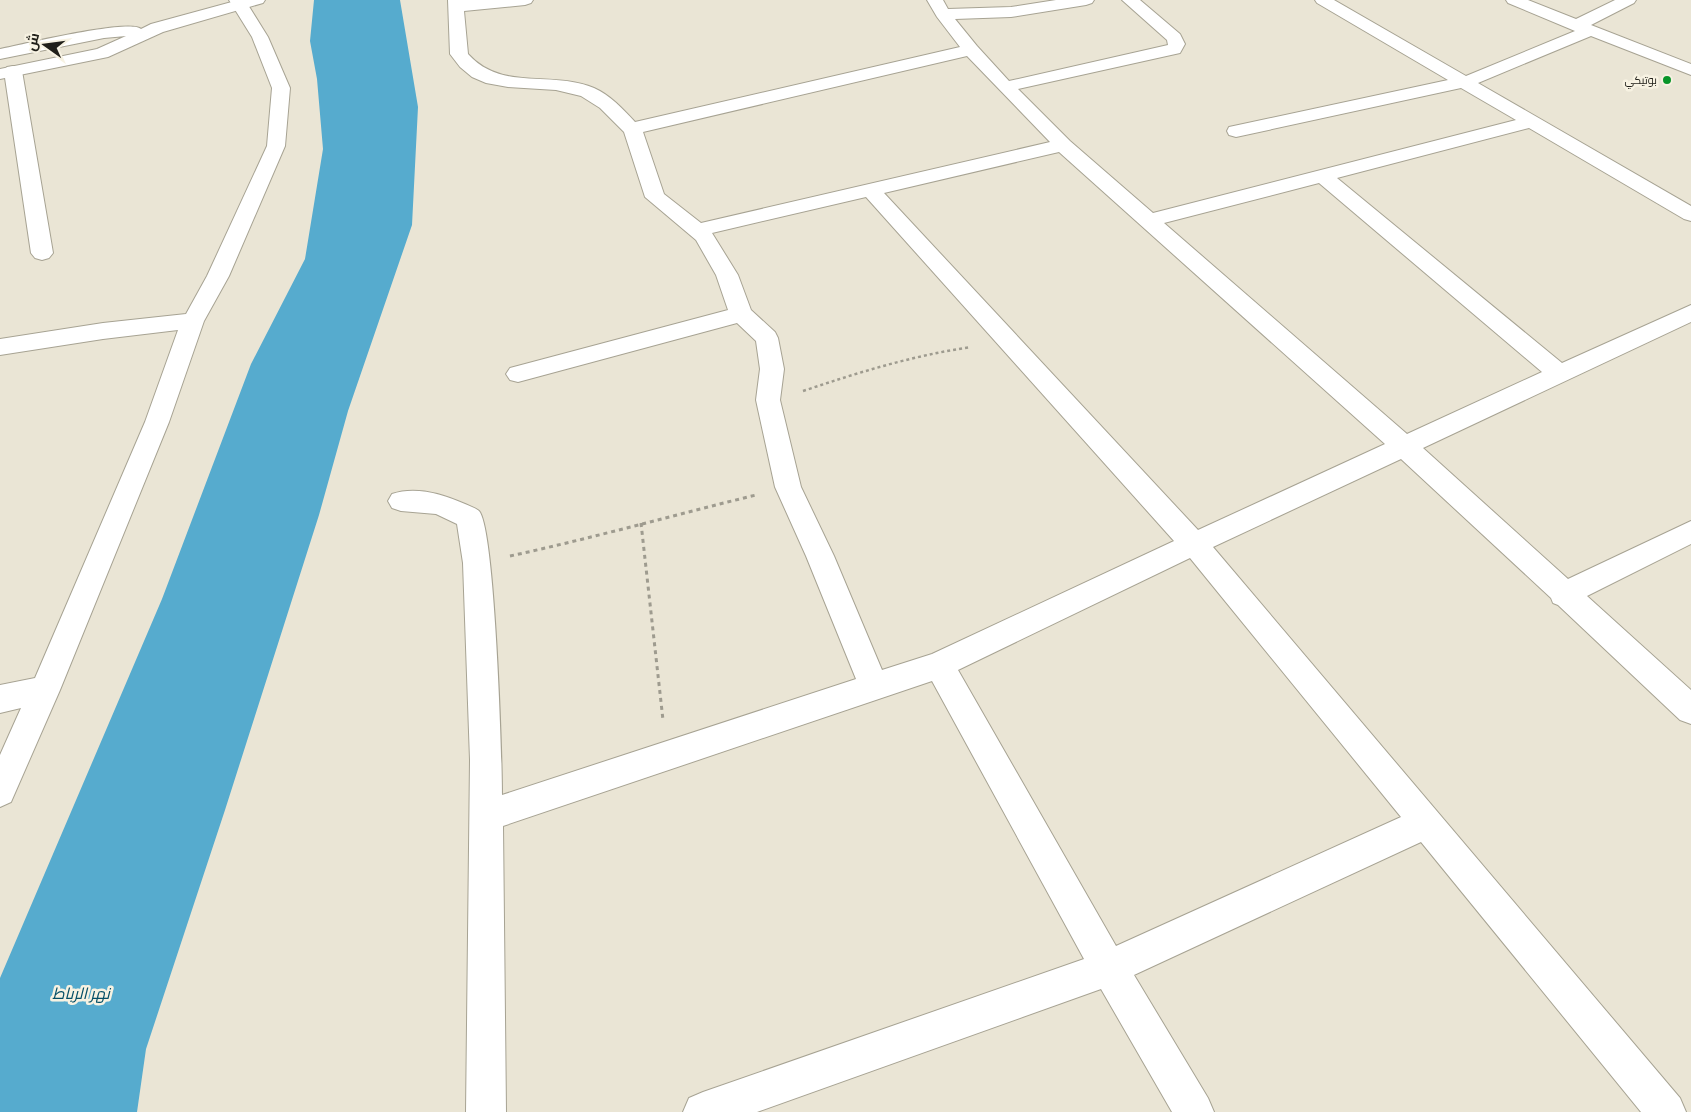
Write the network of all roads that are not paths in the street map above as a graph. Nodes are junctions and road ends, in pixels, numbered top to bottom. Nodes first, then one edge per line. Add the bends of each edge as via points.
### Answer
1 (525, 0) edge
2 (1086, 0) edge
3 (1130, 0) edge
4 (1323, 0) edge
5 (1514, 0) edge
6 (244, 2) edge
7 (1617, 2) edge
8 (456, 4) edge
9 (939, 7) edge
10 (157, 28) junction
11 (1582, 28) junction
12 (971, 50) junction
13 (0, 54) edge
14 (1691, 70) edge
15 (6, 73) edge
16 (1466, 82) junction
17 (1005, 88) junction
18 (1532, 122) junction
19 (633, 131) junction
20 (1236, 131) dead end
21 (1063, 145) junction
22 (1322, 176) junction
23 (870, 190) junction
24 (1691, 215) edge
25 (1148, 221) junction
26 (698, 230) junction
27 (42, 253) dead end
28 (1691, 313) edge
29 (741, 314) junction
30 (193, 321) junction
31 (0, 347) edge
32 (518, 374) dead end
33 (1559, 374) junction
34 (1404, 446) junction
35 (401, 501) dead end
36 (1691, 532) edge
37 (1194, 544) junction
38 (1563, 594) junction
39 (939, 665) junction
40 (874, 687) junction
41 (45, 690) junction
42 (0, 699) edge
43 (1689, 706) edge
44 (0, 791) edge
45 (486, 816) junction
46 (1425, 823) junction
47 (1109, 968) junction
48 (486, 1112) edge
49 (703, 1112) edge
50 (1194, 1112) edge
51 (1666, 1112) edge

1 - 8 street
2 - 9 street via 1011,12
3 - 17 street via 1174,38 1177,44 1174,49
4 - 16 street
5 - 11 street
6 - 10 street
6 - 30 street via 281,88 276,146 218,276
7 - 11 street
8 - 19 street via 459,54 473,70 486,78 585,91 616,112
9 - 12 street
10 - 13 street via 104,33
10 - 15 street via 102,53
11 - 14 street
11 - 16 street
12 - 17 street
12 - 19 street via 645,124
15 - 27 street
16 - 18 street
16 - 20 street
17 - 21 street
18 - 22 street
18 - 24 street
19 - 26 street via 655,197
21 - 23 street
21 - 25 street
22 - 25 street
22 - 33 street
23 - 26 street
23 - 37 street
25 - 34 street
26 - 29 street via 726,275
28 - 33 street
29 - 32 street
29 - 40 street via 767,338 772,369 768,400 788,487
30 - 31 street
30 - 41 street via 157,422
33 - 34 street
34 - 37 street
34 - 38 street
35 - 45 street via 440,504 469,518 477,564
36 - 38 street
37 - 39 street
37 - 46 street
38 - 43 street
39 - 40 street
39 - 47 street
40 - 45 street
41 - 42 street
41 - 44 street
45 - 48 street
46 - 47 street
46 - 51 street
47 - 49 street
47 - 50 street

